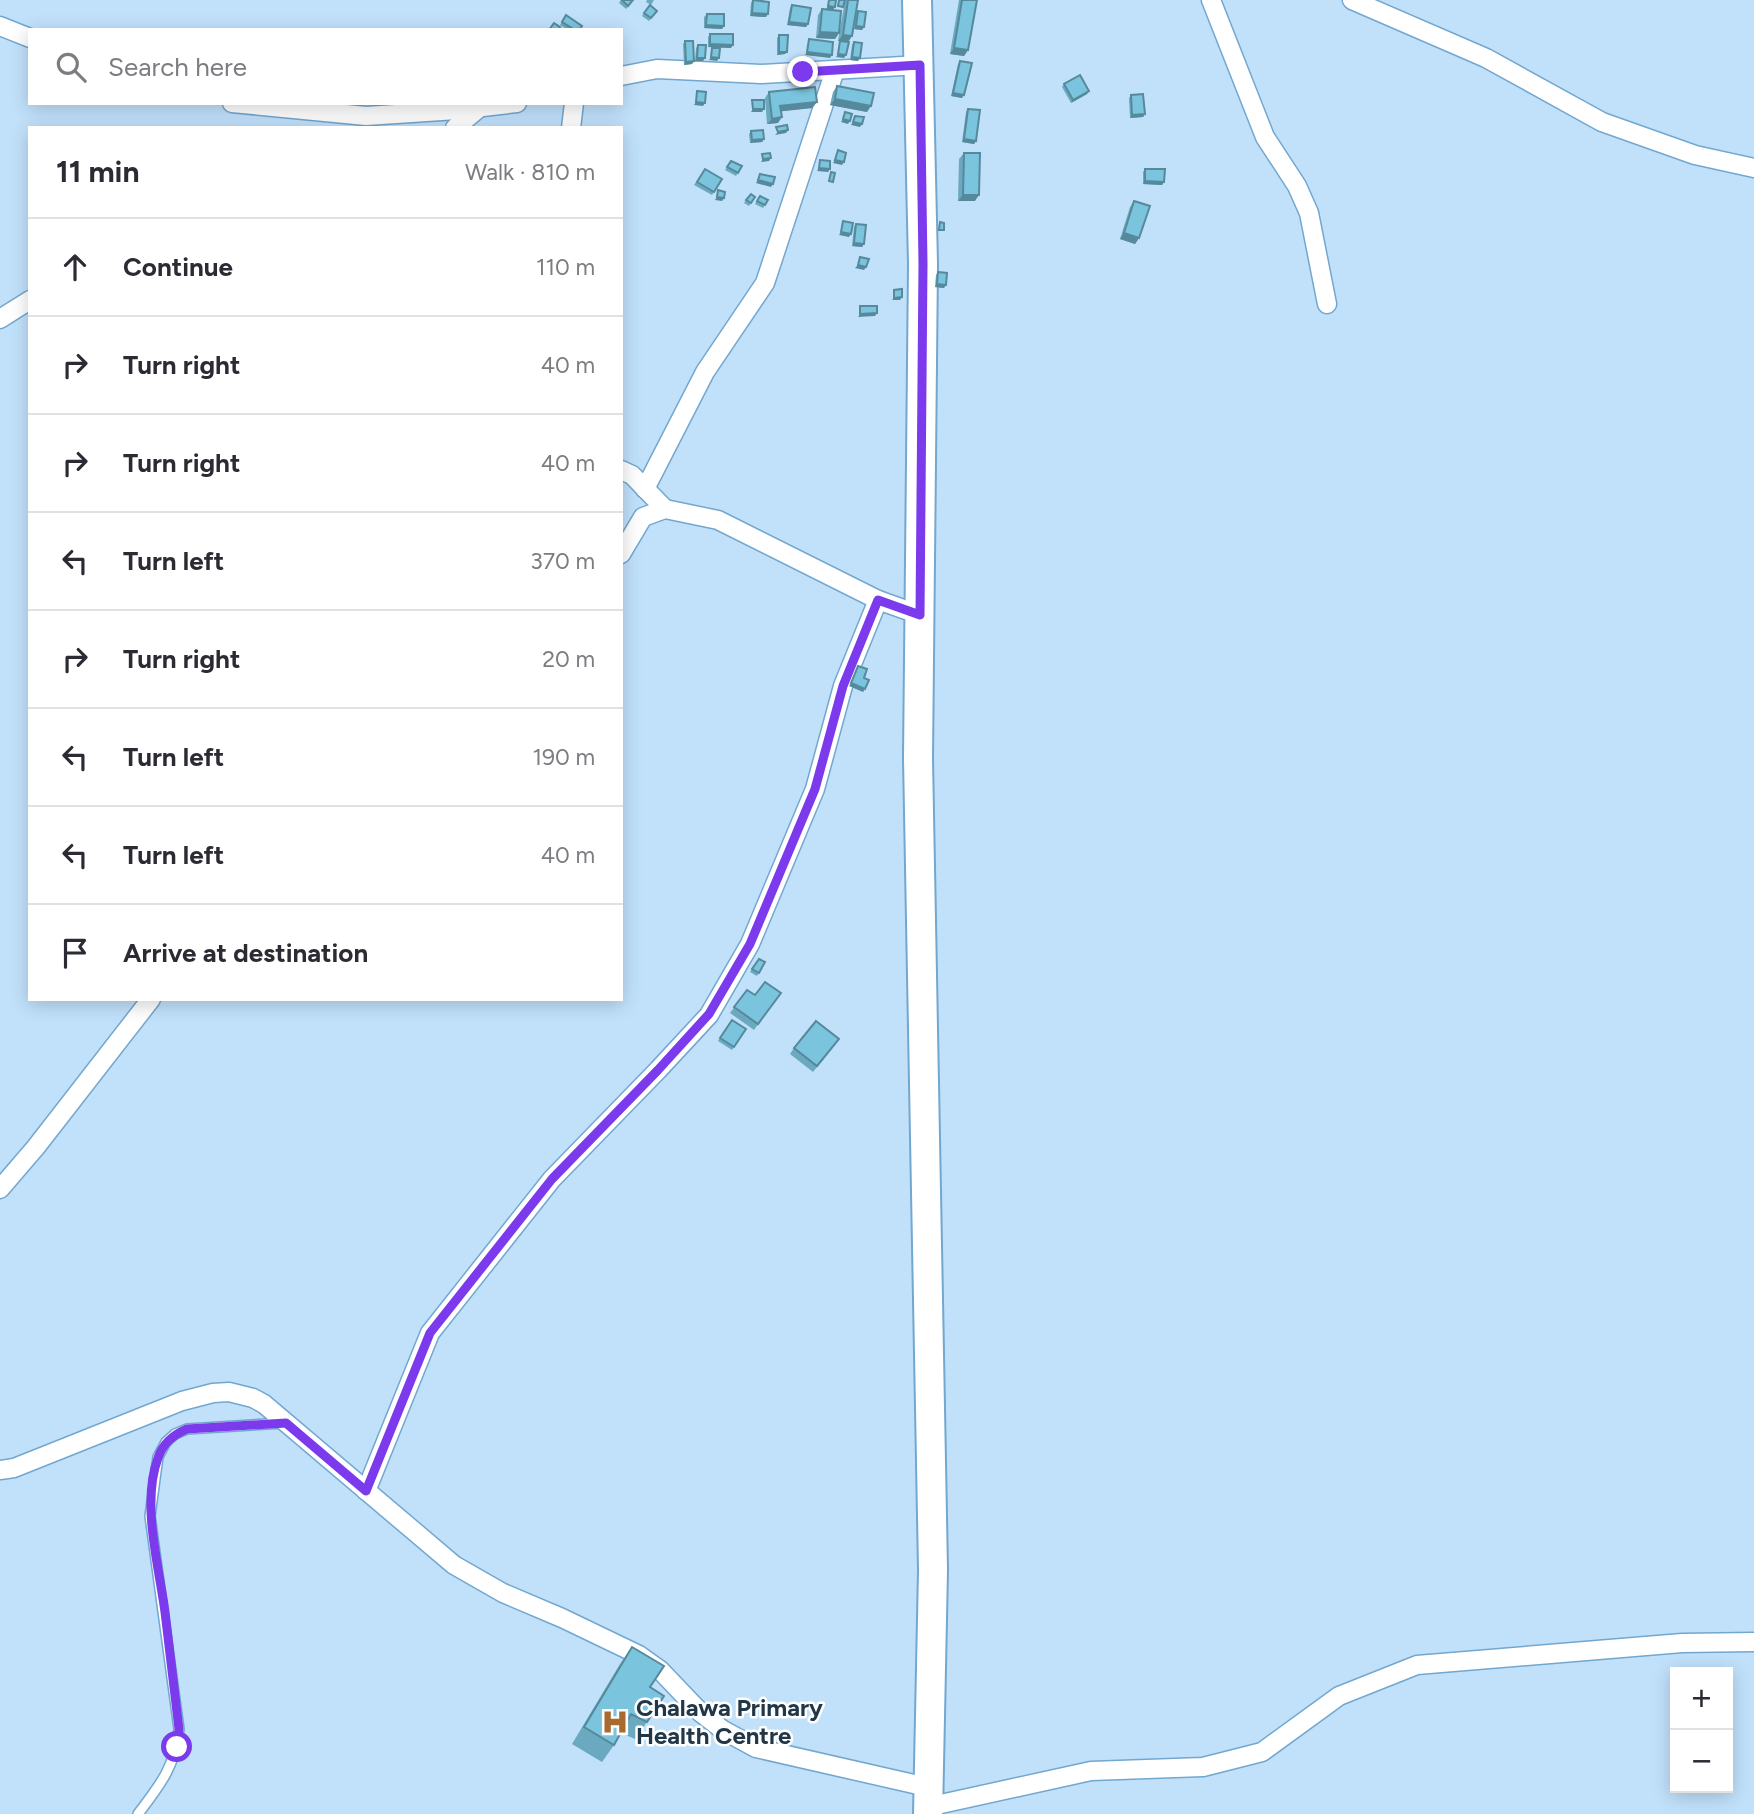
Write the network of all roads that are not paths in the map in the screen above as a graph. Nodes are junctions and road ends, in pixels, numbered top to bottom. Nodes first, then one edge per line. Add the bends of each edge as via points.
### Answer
1 (917, 0) edge
2 (1211, 0) edge
3 (1352, 0) edge
4 (0, 26) edge
5 (28, 37) edge
6 (920, 65) junction
7 (835, 70) junction
8 (623, 76) edge
9 (253, 105) edge
10 (502, 105) edge
11 (574, 105) edge
12 (479, 108) junction
13 (456, 126) edge
14 (571, 126) edge
15 (1754, 168) edge
16 (28, 301) edge
17 (1327, 304) dead end
18 (0, 319) edge
19 (623, 471) edge
20 (645, 489) junction
21 (665, 509) junction
22 (623, 551) edge
23 (878, 600) junction
24 (920, 615) junction
25 (149, 1001) edge
26 (0, 1189) edge
27 (286, 1423) junction
28 (0, 1469) edge
29 (366, 1491) junction
30 (1754, 1642) edge
31 (927, 1803) edge
32 (138, 1814) edge

1 - 6 main road
2 - 17 street via 1265,137 1310,213
3 - 15 street via 1486,58 1602,122 1695,155
4 - 5 street
6 - 7 street
6 - 24 main road
7 - 8 street via 761,74 657,69
7 - 20 street via 765,283 705,372
9 - 12 street via 366,116
10 - 12 street
11 - 14 street
12 - 13 street
16 - 18 street
19 - 20 street
20 - 21 street
21 - 22 street via 643,517
21 - 23 street via 718,520
23 - 24 street
23 - 29 street via 843,686 815,789 750,944 723,991 675,1052 552,1179 430,1333
24 - 31 main road via 933,1570
25 - 26 street
27 - 28 street via 253,1398 213,1393 14,1468
27 - 29 street
27 - 32 lane via 187,1429 166,1442 158,1457 150,1516 179,1729 165,1778
29 - 31 street via 470,1575 639,1655 723,1730 756,1748
30 - 31 street via 1682,1643 1417,1665 1339,1696 1262,1752 1203,1767 1091,1771

